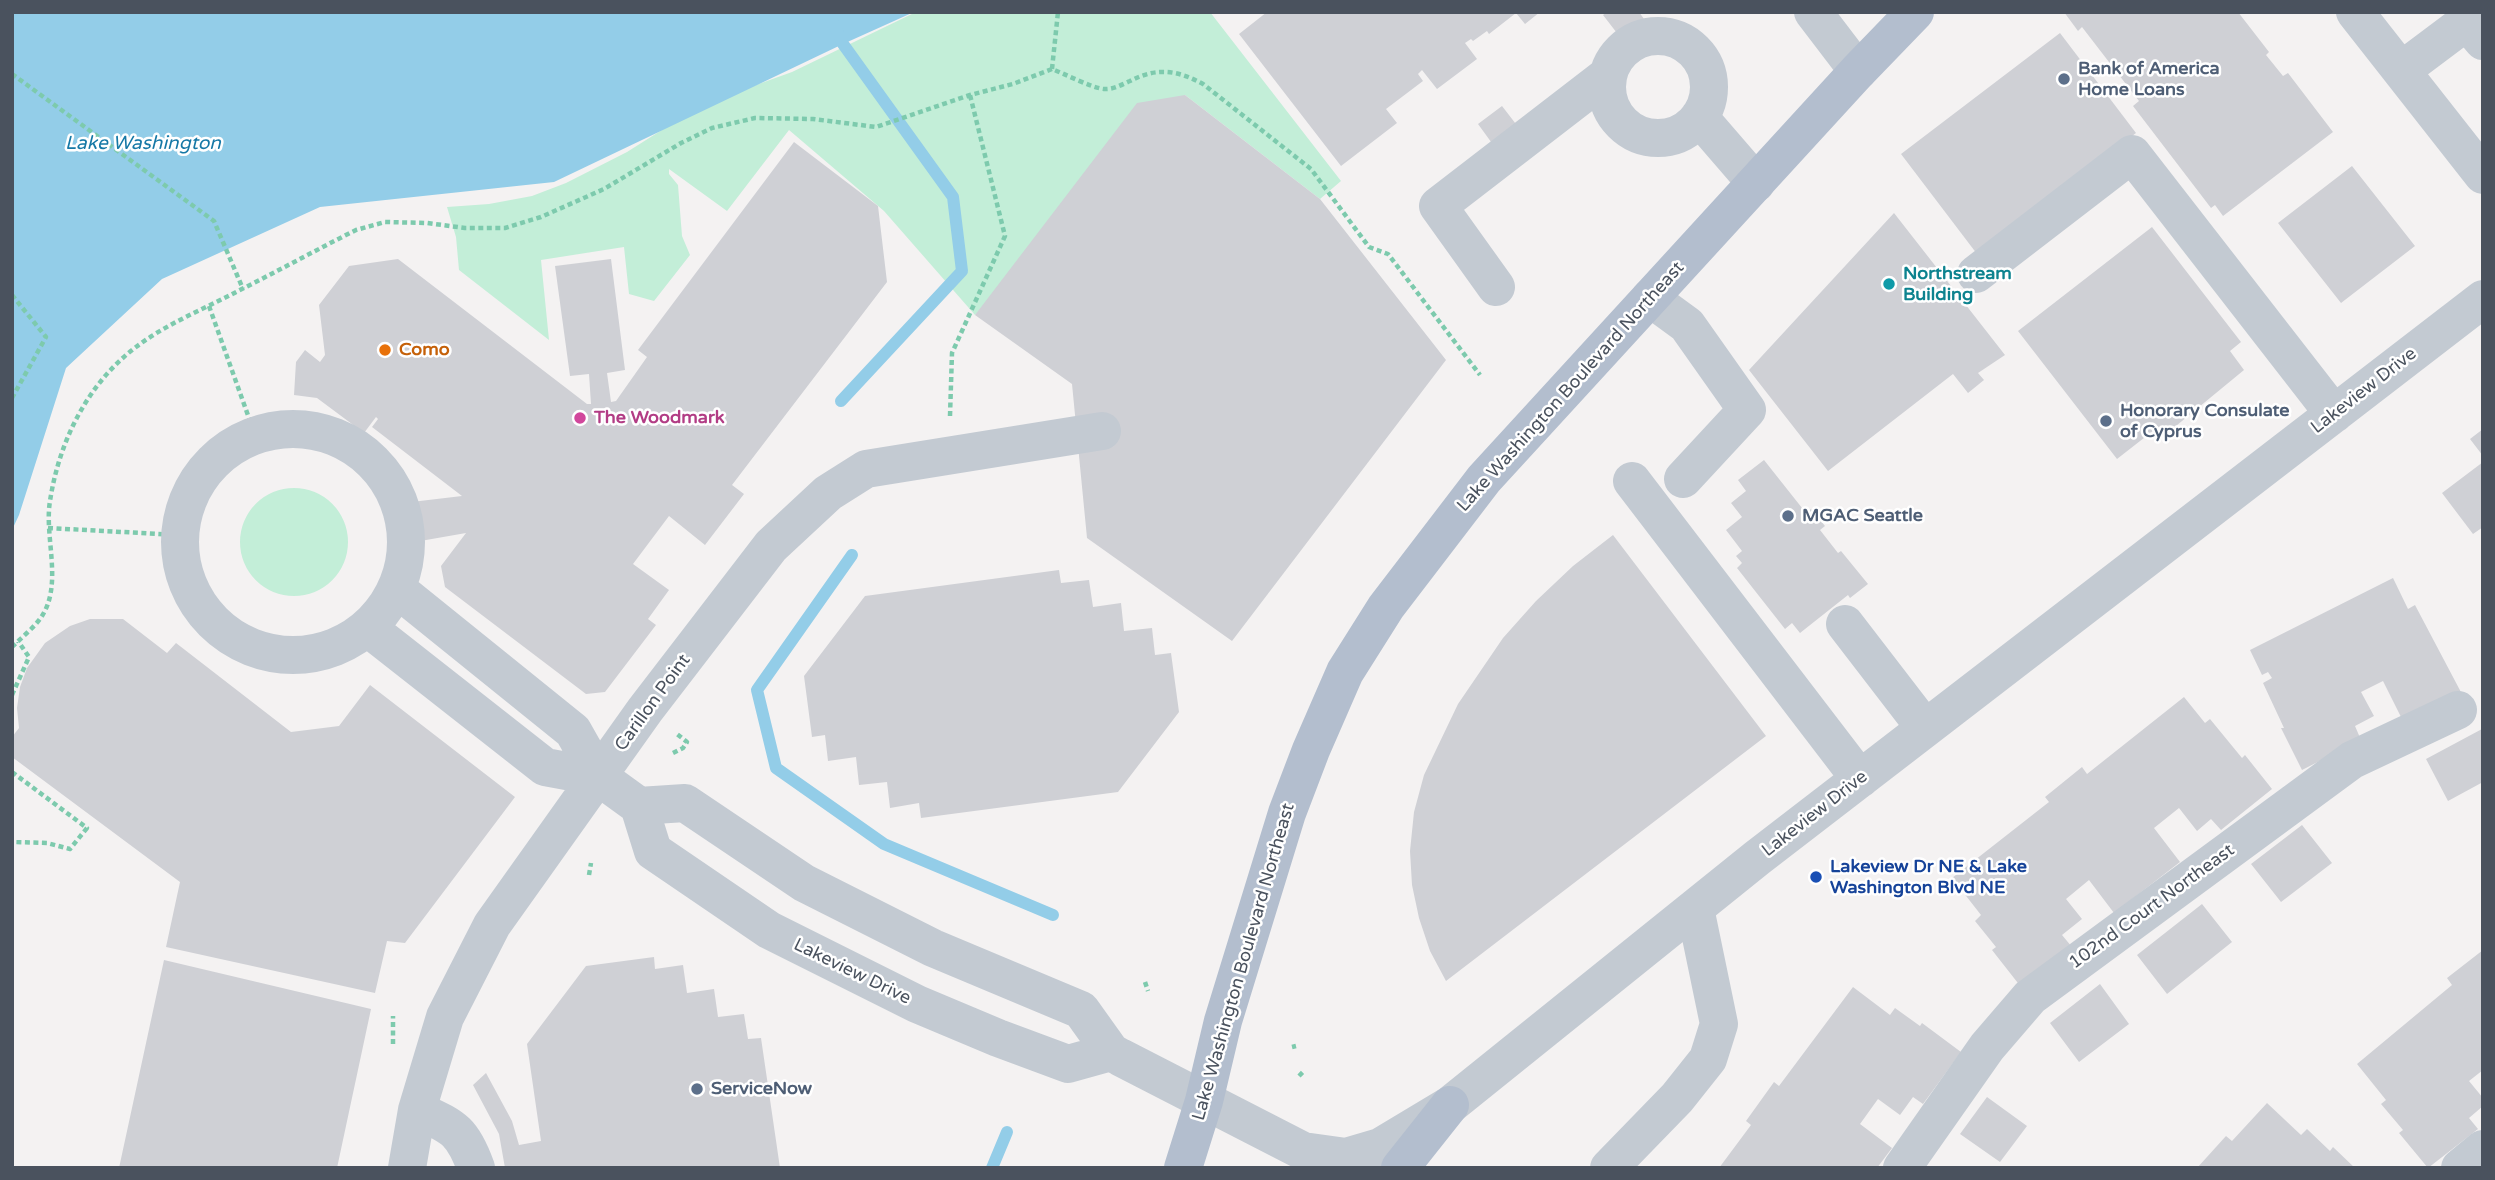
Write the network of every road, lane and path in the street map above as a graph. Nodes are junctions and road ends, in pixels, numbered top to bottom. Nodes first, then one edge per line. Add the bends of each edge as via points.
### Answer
1 (1058, 12) edge
2 (1813, 12) edge
3 (1915, 12) edge
4 (2355, 12) edge
5 (2483, 41) edge
6 (1052, 69) junction
7 (2402, 70) junction
8 (1858, 71) junction
9 (12, 75) edge
10 (1608, 75) junction
11 (970, 94) junction
12 (1699, 117) junction
13 (2483, 175) edge
14 (1756, 183) junction
15 (1976, 274) dead end
16 (1496, 287) dead end
17 (243, 289) junction
18 (12, 295) edge
19 (1650, 298) junction
20 (2483, 299) edge
21 (209, 306) junction
22 (1480, 375) dead end
23 (12, 398) edge
24 (2334, 414) junction
25 (1090, 433) dead end
26 (255, 435) junction
27 (949, 456) junction
28 (1683, 479) dead end
29 (1632, 481) dead end
30 (48, 528) junction
31 (179, 535) junction
32 (397, 589) junction
33 (1845, 624) dead end
34 (368, 628) junction
35 (18, 641) junction
36 (12, 647) edge
37 (12, 695) edge
38 (2458, 710) dead end
39 (1926, 728) junction
40 (687, 741) dead end
41 (673, 753) dead end
42 (12, 772) edge
43 (599, 777) junction
44 (1860, 779) junction
45 (639, 806) junction
46 (12, 842) edge
47 (591, 863) dead end
48 (589, 875) dead end
49 (1695, 908) junction
50 (1145, 982) dead end
51 (1148, 991) dead end
52 (1111, 1052) junction
53 (1204, 1101) junction
54 (1450, 1105) junction
55 (417, 1110) junction
56 (2483, 1149) edge
57 (407, 1168) edge
58 (476, 1168) edge
59 (1183, 1168) edge
60 (1400, 1168) edge
61 (1609, 1168) edge
62 (1902, 1168) edge
63 (2460, 1168) edge

1 - 6 path
2 - 8 street
3 - 8 main road, Lake Washington Boulevard Northeast
4 - 7 street
5 - 7 street via 2472,28 2462,25
6 - 11 path
6 - 22 path via 1104,89 1162,71 1183,73 1203,84 1311,169 1370,247 1388,254
7 - 13 street
8 - 14 main road, Lake Washington Boulevard Northeast
9 - 17 path via 214,221
10 - 12 street via 1612,108 1621,123 1636,133 1670,136
10 - 12 street via 1626,46 1642,38 1675,38 1700,57 1706,72 1709,88
10 - 16 street via 1438,206
11 - 17 path via 876,127 755,118 712,128 604,189 541,217 505,228 385,222 356,230
11 - 27 path via 1005,236 952,353
12 - 14 street
14 - 19 main road, Lake Washington Boulevard Northeast
15 - 24 street via 2132,154
17 - 21 path
18 - 23 path via 46,337
19 - 28 street via 1687,325 1747,410
19 - 53 main road, Lake Washington Boulevard Northeast via 1483,479 1386,607 1345,672 1287,813 1223,1021
20 - 24 street, Lakeview Drive
21 - 26 path
21 - 30 path via 135,348 103,377 76,416 58,459
24 - 39 street, Lakeview Drive
25 - 27 street, Carillon Point
26 - 31 street via 226,450 202,474 186,503
26 - 32 street via 292,429 330,434 363,453 389,480 404,515 406,553
27 - 43 street, Carillon Point via 866,469 828,493 771,546
29 - 44 street
30 - 31 path
30 - 35 path via 52,588 42,616
31 - 34 street via 183,573 200,607 227,635 261,651 299,656 336,648
32 - 34 street
32 - 43 street via 573,731
33 - 39 street
34 - 43 street via 545,767
35 - 36 path
35 - 37 path via 29,657
38 - 62 street, 102nd Court Northeast via 2352,760 2030,997 1987,1047
39 - 44 street, Lakeview Drive
40 - 41 path
42 - 46 path via 87,828 71,849
43 - 45 street
43 - 55 street, Carillon Point via 492,925 445,1017
44 - 49 street, Lakeview Drive
45 - 52 street, Lakeview Drive via 685,803 804,883 933,948 1081,1010
45 - 52 street, Lakeview Drive via 653,851 769,930 847,971 1068,1064
47 - 48 path
49 - 54 street, Lakeview Drive
49 - 61 street via 1719,1024 1708,1059
50 - 51 path
52 - 53 street, Lakeview Drive
53 - 54 street, Lakeview Drive via 1303,1151 1346,1157 1380,1147
53 - 59 main road, Lake Washington Boulevard Northeast
54 - 60 main road
55 - 57 street, Carillon Point
55 - 58 street via 452,1126 467,1144
56 - 63 street

